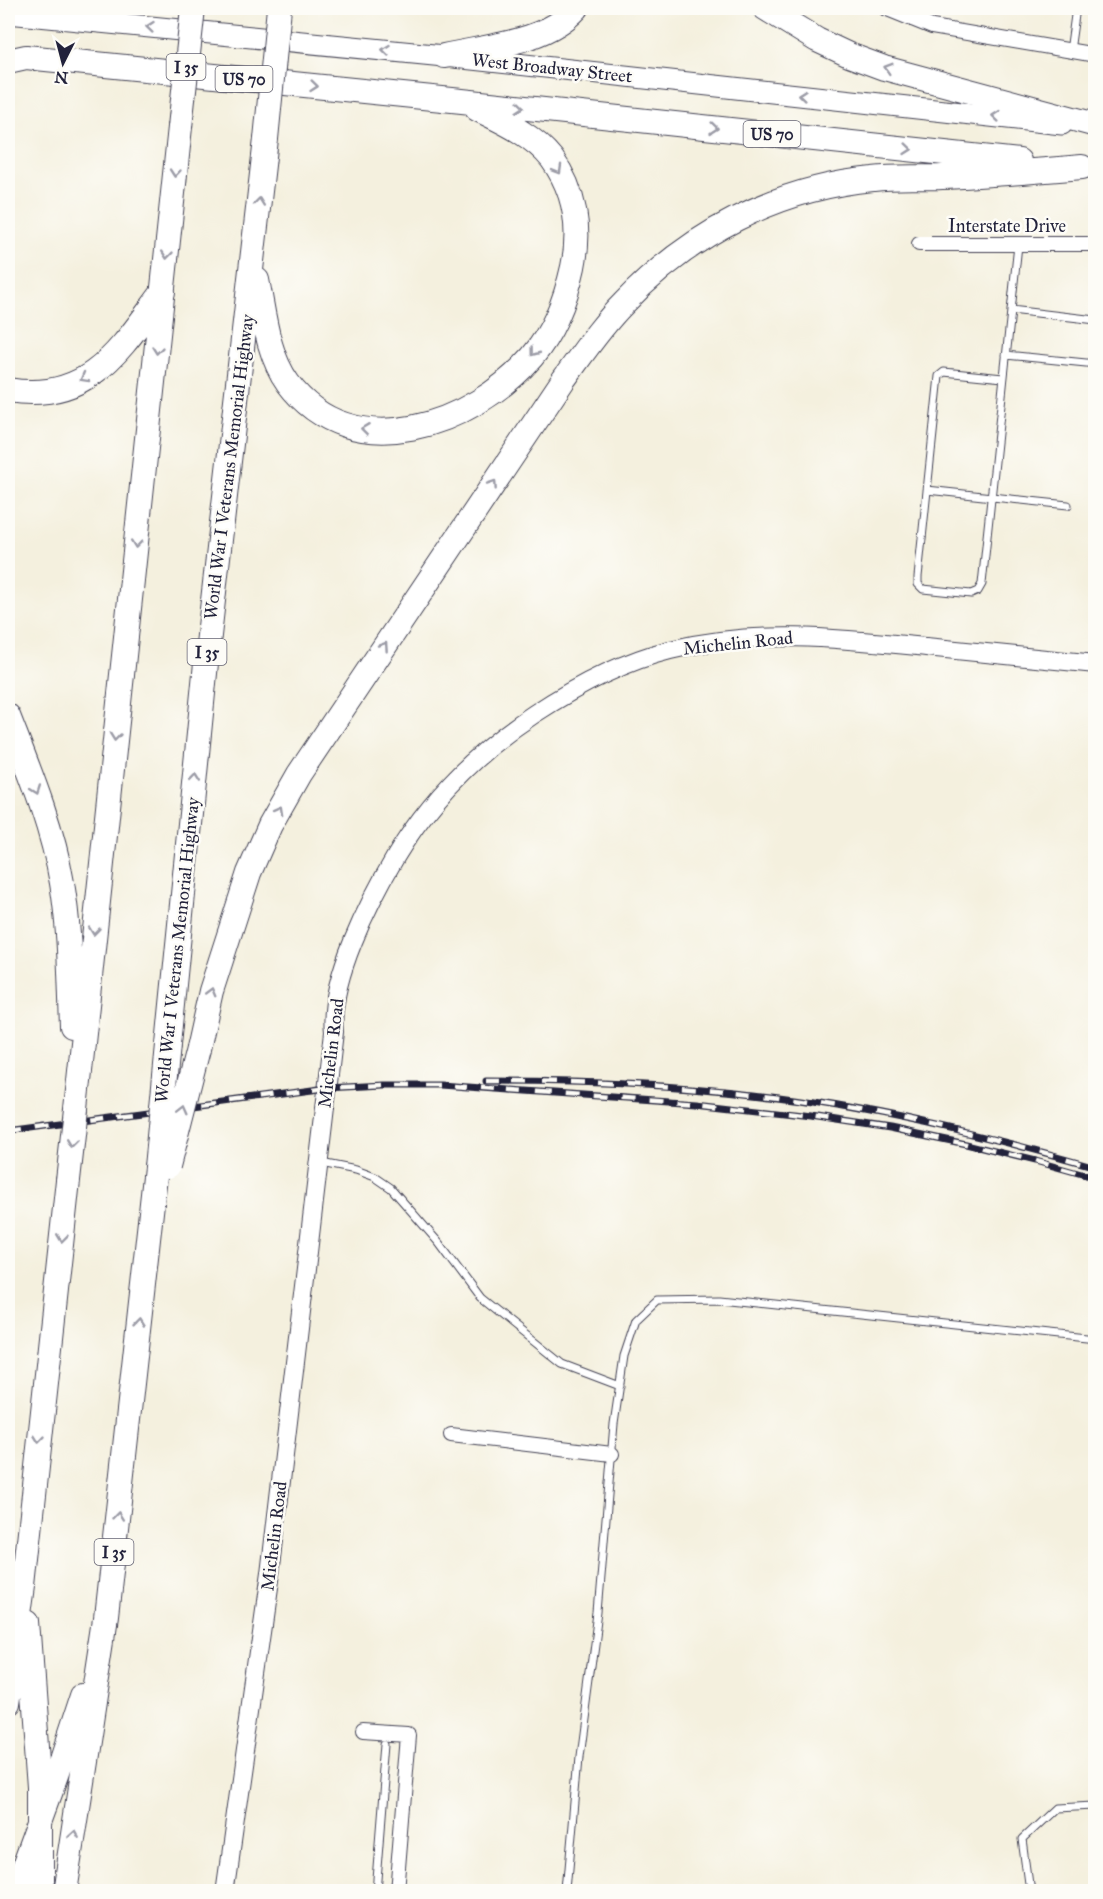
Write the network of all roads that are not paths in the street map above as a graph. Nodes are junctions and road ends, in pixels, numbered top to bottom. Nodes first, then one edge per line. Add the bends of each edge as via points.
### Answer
1 (193, 8) edge
2 (279, 8) edge
3 (577, 8) edge
4 (765, 8) edge
5 (885, 8) edge
6 (1076, 8) edge
7 (8, 13) edge
8 (1070, 51) junction
9 (1095, 55) edge
10 (444, 56) junction
11 (14, 58) edge
12 (462, 101) junction
13 (1095, 126) edge
14 (1089, 168) edge
15 (919, 244) dead end
16 (1018, 244) junction
17 (1095, 244) edge
18 (253, 260) junction
19 (163, 292) junction
20 (1011, 310) junction
21 (1095, 320) edge
22 (1006, 355) junction
23 (1095, 364) edge
24 (1004, 378) junction
25 (8, 390) edge
26 (927, 490) junction
27 (991, 496) junction
28 (1068, 505) dead end
29 (1095, 664) edge
30 (8, 716) edge
31 (76, 1061) junction
32 (318, 1162) junction
33 (162, 1167) junction
34 (1095, 1339) edge
35 (620, 1386) junction
36 (451, 1435) dead end
37 (612, 1454) junction
38 (24, 1587) junction
39 (106, 1618) junction
40 (8, 1702) edge
41 (363, 1732) dead end
42 (387, 1744) dead end
43 (1095, 1806) edge
44 (40, 1822) junction
45 (14, 1892) edge
46 (40, 1892) edge
47 (64, 1892) edge
48 (225, 1892) edge
49 (375, 1892) edge
50 (396, 1892) edge
51 (567, 1892) edge
52 (1029, 1892) edge

1 -> 19 highway, I 35, bridge
18 -> 2 highway, World War I Veterans Memorial Highway / I 35, bridge
3 - 10 highway via 530,37
13 -> 4 highway via 885,68 817,40
5 - 8 street via 932,27
6 - 8 lane
10 -> 7 main road, West Broadway Street
8 - 9 street
13 -> 10 main road, West Broadway Street
11 -> 12 highway, US 70
12 -> 14 highway, US 70
12 -> 18 highway via 518,129 536,143 563,179 576,216 575,256 563,304 532,356 491,394 462,412 433,423 386,431 340,423 311,408 287,382 275,361
33 -> 14 highway, bridge via 198,1049 211,991 249,873 270,825 299,774 564,379 622,304 677,255 711,232 803,192 874,178
15 - 16 street, Interstate Drive
16 - 17 street, Interstate Drive
16 - 20 lane
33 -> 18 highway, World War I Veterans Memorial Highway / I 35, bridge via 168,1045 207,652
19 -> 25 highway via 117,353 82,380 50,390
19 -> 31 highway, I 35
20 - 21 lane
20 - 22 lane
22 - 23 lane
22 - 24 lane
24 - 26 lane via 952,372 939,376
24 - 27 lane
26 - 27 lane
26 - 27 lane via 918,584 923,589 971,594 982,584
27 - 28 lane
29 - 32 street, Michelin Road via 798,636 723,641 668,651 600,676 558,698 516,726 459,775 403,844 374,893 346,961 332,1018 334,1032
30 -> 31 highway via 42,809 61,880 70,950
31 -> 38 highway, I 35, bridge via 76,1109
32 - 35 lane via 356,1170 391,1188 439,1242 480,1298 562,1364
32 - 48 street, Michelin Road via 270,1574
39 -> 33 highway, World War I Veterans Memorial Highway / I 35 via 152,1212
34 - 35 lane via 718,1299 657,1300 636,1320 624,1356
35 - 37 lane
36 - 37 street
37 - 51 lane
38 - 40 highway, I 35
38 - 44 highway
39 - 44 highway
47 -> 39 highway, World War I Veterans Memorial Highway / I 35
41 - 50 street via 409,1735
42 - 49 lane
43 - 52 lane via 1055,1808 1022,1839
44 - 45 highway
44 - 46 highway

